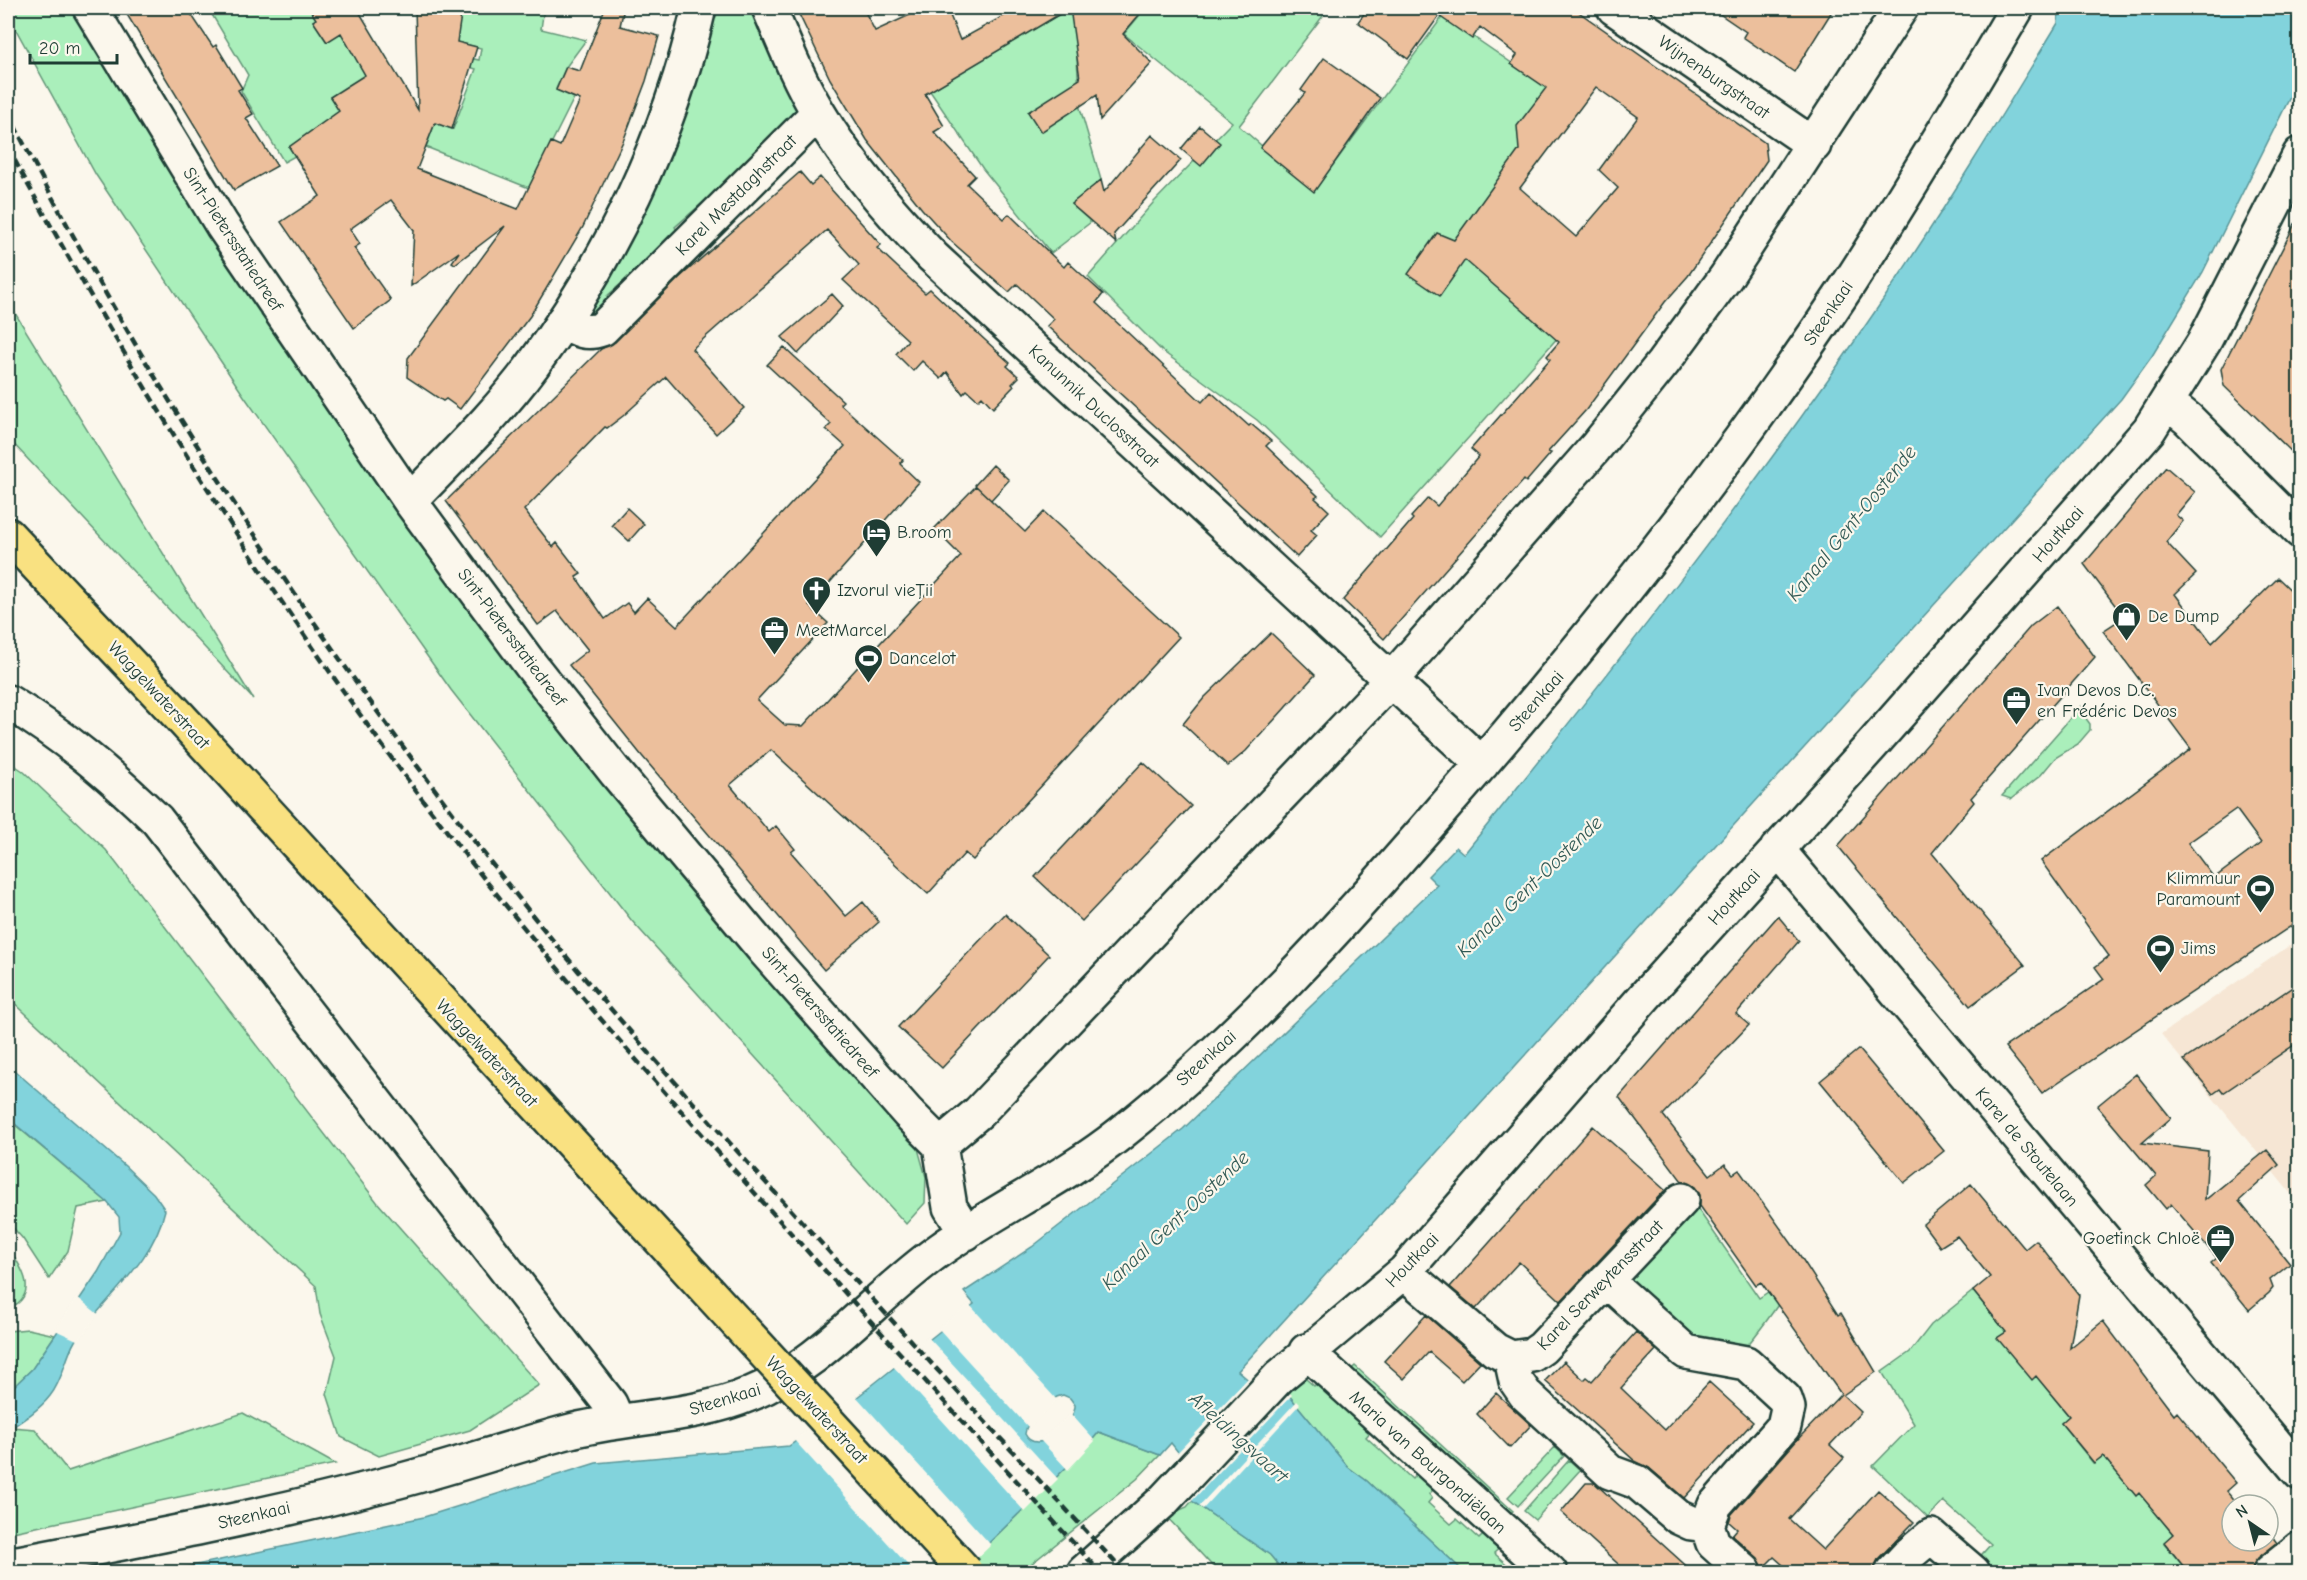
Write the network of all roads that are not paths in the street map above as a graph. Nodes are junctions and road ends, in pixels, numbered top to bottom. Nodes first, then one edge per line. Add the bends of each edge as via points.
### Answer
1 (90, 8) edge
2 (699, 8) edge
3 (769, 8) edge
4 (1614, 8) edge
5 (1901, 8) edge
6 (2017, 8) edge
7 (818, 113) junction
8 (1814, 145) junction
9 (2300, 154) edge
10 (563, 321) junction
11 (2168, 403) junction
12 (410, 501) junction
13 (2300, 531) edge
14 (8, 535) edge
15 (1391, 680) junction
16 (8, 702) edge
17 (1482, 764) junction
18 (1777, 849) junction
19 (940, 1145) junction
20 (1682, 1200) dead end
21 (966, 1233) junction
22 (1404, 1272) junction
23 (1606, 1280) junction
24 (1306, 1352) junction
25 (1511, 1358) junction
26 (618, 1422) junction
27 (2300, 1473) edge
28 (1707, 1525) junction
29 (2300, 1548) edge
30 (8, 1565) edge
31 (966, 1572) edge
32 (1084, 1572) edge
33 (1550, 1572) edge
34 (1745, 1572) edge
35 (1892, 1572) edge
36 (1973, 1572) edge
37 (2270, 1572) edge

1 - 12 street, Sint-Pietersstatiedreef via 222,225
2 - 10 street via 668,111 637,187 608,246
3 - 7 street
4 - 8 street, Wijnenburgstraat
5 - 8 street
6 - 17 street, Steenkaai via 1847,286 1756,418 1567,666
7 - 10 street, Karel Mestdaghstraat via 602,329 579,331
7 - 15 street, Kanunnik Duclosstraat via 861,176 933,257
8 - 15 street via 1664,363
9 - 11 street, Houtkaai via 2204,342
10 - 12 street via 488,418
11 - 13 street
11 - 18 street, Houtkaai via 2149,430
12 - 19 street, Sint-Pietersstatiedreef via 616,773 772,958
14 - 31 main road, Waggelwaterstraat, bridge via 180,716
15 - 17 street, Kanunnik Duclosstraat
15 - 19 street via 979,1112
16 - 26 street via 99,765 157,820 494,1252 610,1404
17 - 21 street, Steenkaai via 1378,883 1229,1038 1118,1135
18 - 22 street, Houtkaai
18 - 27 street, Karel de Stoutelaan
19 - 21 street via 950,1207
20 - 23 street, Karel Serweytensstraat
21 - 26 street, Steenkaai via 924,1261 776,1382 711,1407
22 - 24 street, Houtkaai
22 - 25 street via 1495,1350
23 - 25 street, Karel Serweytensstraat via 1542,1348 1532,1355
23 - 28 street via 1686,1352 1746,1364 1785,1399 1788,1408 1784,1426 1715,1505
24 - 32 street, Houtkaai via 1178,1486
24 - 33 street, Maria van Bourgondiëlaan
25 - 28 street via 1516,1381 1525,1394 1610,1472 1637,1482 1678,1517
26 - 30 street, Steenkaai via 570,1431 378,1486 152,1538
28 - 34 street via 1713,1543
29 - 37 street
35 - 36 street via 1931,1536

